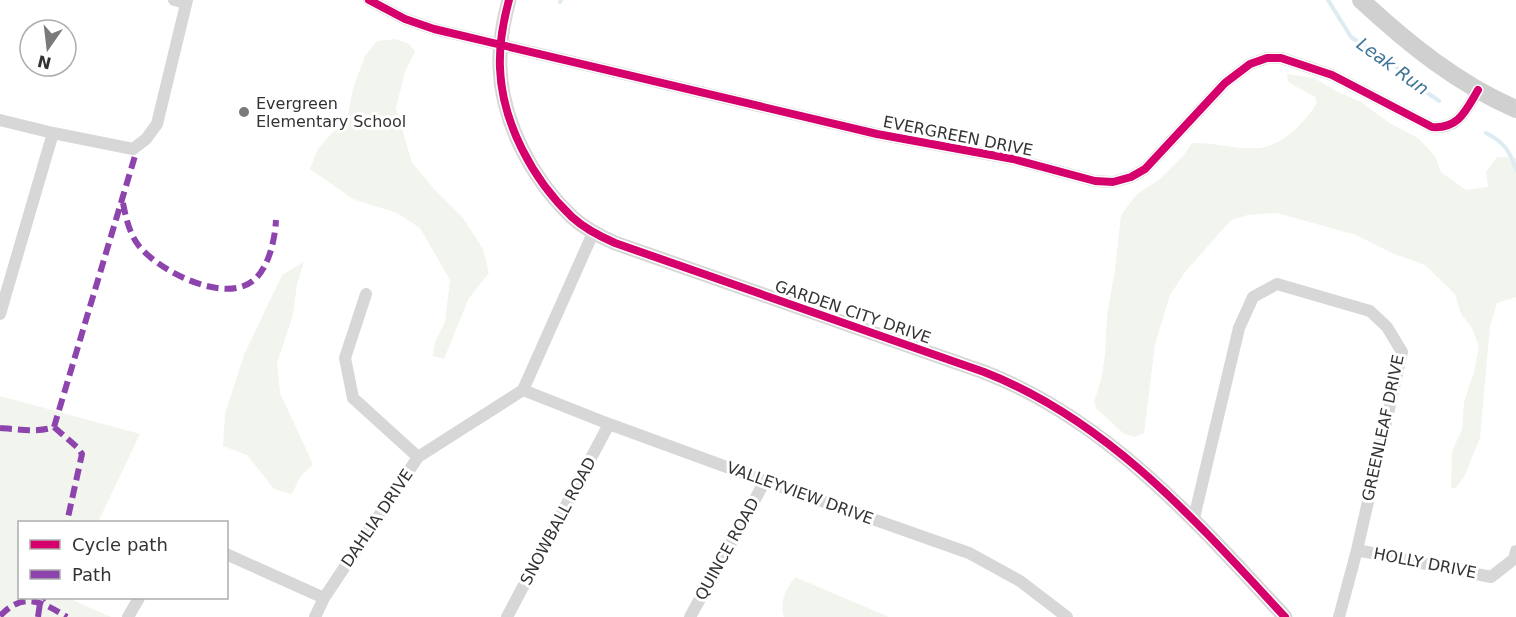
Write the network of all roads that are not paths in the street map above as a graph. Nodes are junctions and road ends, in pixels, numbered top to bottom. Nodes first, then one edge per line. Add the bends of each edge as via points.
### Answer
1 (369, 0) edge
2 (509, 0) edge
3 (1361, 0) edge
4 (182, 1) edge
5 (500, 45) junction
6 (1478, 90) junction
7 (1516, 109) edge
8 (0, 120) edge
9 (53, 134) junction
10 (593, 233) junction
11 (366, 294) dead end
12 (0, 315) edge
13 (523, 390) junction
14 (609, 424) junction
15 (418, 457) junction
16 (765, 481) junction
17 (1194, 518) junction
18 (1356, 550) junction
19 (1516, 551) edge
20 (228, 555) edge
21 (324, 598) junction
22 (138, 599) edge
23 (128, 617) edge
24 (315, 617) edge
25 (507, 617) edge
26 (690, 617) edge
27 (1067, 617) edge
28 (1285, 617) edge
29 (1339, 617) edge

1 - 5 street, EVERGREEN DRIVE via 434,29
2 - 5 street, GARDEN CITY DRIVE
3 - 6 main road via 1422,51
4 - 9 street via 157,124 146,140 133,149
5 - 6 street, EVERGREEN DRIVE via 877,134 1002,156 1095,181 1113,182 1144,169 1225,83 1250,64 1267,58 1281,58 1332,75 1432,127 1442,128 1458,120
5 - 10 street, GARDEN CITY DRIVE via 501,84 518,139 553,196
6 - 7 main road
8 - 9 street
9 - 12 street
10 - 13 street
10 - 17 street, GARDEN CITY DRIVE via 648,256 1014,383 1099,436
11 - 15 street via 345,358 353,398
13 - 14 street, VALLEYVIEW DRIVE
13 - 15 street, DAHLIA DRIVE
14 - 16 street, VALLEYVIEW DRIVE
14 - 25 street, SNOWBALL ROAD
15 - 21 street, DAHLIA DRIVE
16 - 26 street, QUINCE ROAD
16 - 27 street, VALLEYVIEW DRIVE via 969,553 1020,581
17 - 18 street, GREENLEAF DRIVE via 1239,328 1253,297 1277,284 1370,311 1387,327 1402,352
17 - 28 street, GARDEN CITY DRIVE
18 - 19 street, HOLLY DRIVE via 1491,577 1514,560
18 - 29 street, GREENLEAF DRIVE
20 - 21 street
21 - 24 street, DAHLIA DRIVE
22 - 23 street

